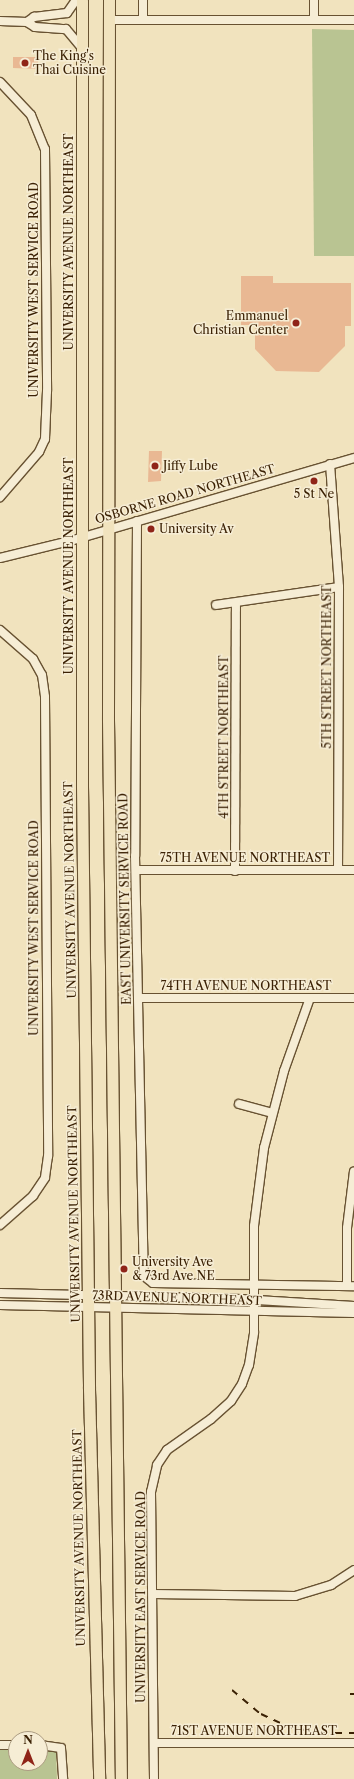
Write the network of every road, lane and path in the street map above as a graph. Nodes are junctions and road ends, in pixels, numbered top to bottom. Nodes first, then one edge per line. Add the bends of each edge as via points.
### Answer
1 (76, 0) edge
2 (82, 0) edge
3 (109, 0) edge
4 (143, 0) edge
5 (314, 0) edge
6 (314, 19) junction
7 (109, 20) junction
8 (143, 20) junction
9 (354, 20) edge
10 (0, 21) edge
11 (27, 22) junction
12 (82, 48) junction
13 (0, 82) edge
14 (354, 458) edge
15 (330, 464) junction
16 (0, 497) edge
17 (137, 521) junction
18 (110, 529) junction
19 (83, 537) junction
20 (0, 558) edge
21 (339, 587) junction
22 (236, 603) junction
23 (216, 605) dead end
24 (0, 630) edge
25 (136, 870) junction
26 (338, 870) junction
27 (354, 870) edge
28 (235, 871) junction
29 (139, 998) junction
30 (310, 998) junction
31 (354, 998) edge
32 (239, 1104) dead end
33 (272, 1114) junction
34 (354, 1171) edge
35 (0, 1225) edge
36 (144, 1276) joint
37 (253, 1284) junction
38 (350, 1286) edge
39 (0, 1294) edge
40 (89, 1296) junction
41 (253, 1300) junction
42 (114, 1303) junction
43 (0, 1305) edge
44 (354, 1306) edge
45 (89, 1308) junction
46 (252, 1312) junction
47 (354, 1313) edge
48 (354, 1570) edge
49 (153, 1594) junction
50 (154, 1743) junction
51 (354, 1743) edge
52 (48, 1746) edge
53 (63, 1779) edge
54 (99, 1779) edge
55 (121, 1779) edge
56 (154, 1779) edge

1 - 11 street via 67,13 34,17
2 - 12 main road, UNIVERSITY AVENUE NORTHEAST
3 - 7 main road
4 - 8 street
5 - 6 street
6 - 8 street
6 - 9 street
7 - 8 street
7 - 18 main road
10 - 11 street
11 - 12 street via 35,27 66,29
12 - 19 main road, UNIVERSITY AVENUE NORTHEAST
13 - 16 street, UNIVERSITY WEST SERVICE ROAD via 31,115 45,149 47,427 39,452
14 - 15 street, OSBORNE ROAD NORTHEAST
15 - 17 street, OSBORNE ROAD NORTHEAST
15 - 21 street, 5TH STREET NORTHEAST
17 - 18 street, OSBORNE ROAD NORTHEAST
17 - 25 street, EAST UNIVERSITY SERVICE ROAD
18 - 19 street, OSBORNE ROAD NORTHEAST
18 - 42 main road
19 - 20 street, OSBORNE ROAD NORTHEAST
19 - 40 main road, UNIVERSITY AVENUE NORTHEAST via 82,800
21 - 22 street
21 - 26 street, 5TH STREET NORTHEAST
22 - 23 street
22 - 28 street, 4TH STREET NORTHEAST
24 - 35 street, UNIVERSITY WEST SERVICE ROAD via 9,641 33,659 42,675 45,697 48,1156 44,1178 33,1196
25 - 28 street, 75TH AVENUE NORTHEAST
25 - 29 street, EAST UNIVERSITY SERVICE ROAD
26 - 27 street, 75TH AVENUE NORTHEAST
26 - 28 street, 75TH AVENUE NORTHEAST
29 - 30 street, 74TH AVENUE NORTHEAST
29 - 36 street, EAST UNIVERSITY SERVICE ROAD
30 - 31 street, 74TH AVENUE NORTHEAST
30 - 33 street, UNIVERSITY EAST SERVICE ROAD
32 - 33 street
33 - 37 street, UNIVERSITY EAST SERVICE ROAD via 258,1188
34 - 38 street via 347,1228
36 - 37 street, 73RD AVENUE NORTHEAST via 153,1283
37 - 38 street, 73RD AVENUE NORTHEAST
37 - 41 street, UNIVERSITY EAST SERVICE ROAD
39 - 40 street, 73RD AVENUE NORTHEAST
40 - 42 street, 73RD AVENUE NORTHEAST
40 - 45 main road, UNIVERSITY AVENUE NORTHEAST
41 - 42 street, 73RD AVENUE NORTHEAST
41 - 44 street, 73RD AVENUE NORTHEAST
41 - 46 street, UNIVERSITY EAST SERVICE ROAD
42 - 45 street, 73RD AVENUE NORTHEAST
42 - 46 street, 73RD AVENUE NORTHEAST
42 - 55 main road
43 - 45 street, 73RD AVENUE NORTHEAST
45 - 54 main road, UNIVERSITY AVENUE NORTHEAST via 92,1560
46 - 47 street, 73RD AVENUE NORTHEAST
46 - 49 street, UNIVERSITY EAST SERVICE ROAD via 254,1332 242,1384 231,1401 211,1420 167,1450 157,1465 151,1492
48 - 49 street via 331,1585 295,1596
49 - 50 street, UNIVERSITY EAST SERVICE ROAD
50 - 51 street, 71ST AVENUE NORTHEAST
50 - 56 street, UNIVERSITY EAST SERVICE ROAD
52 - 53 street via 61,1748

